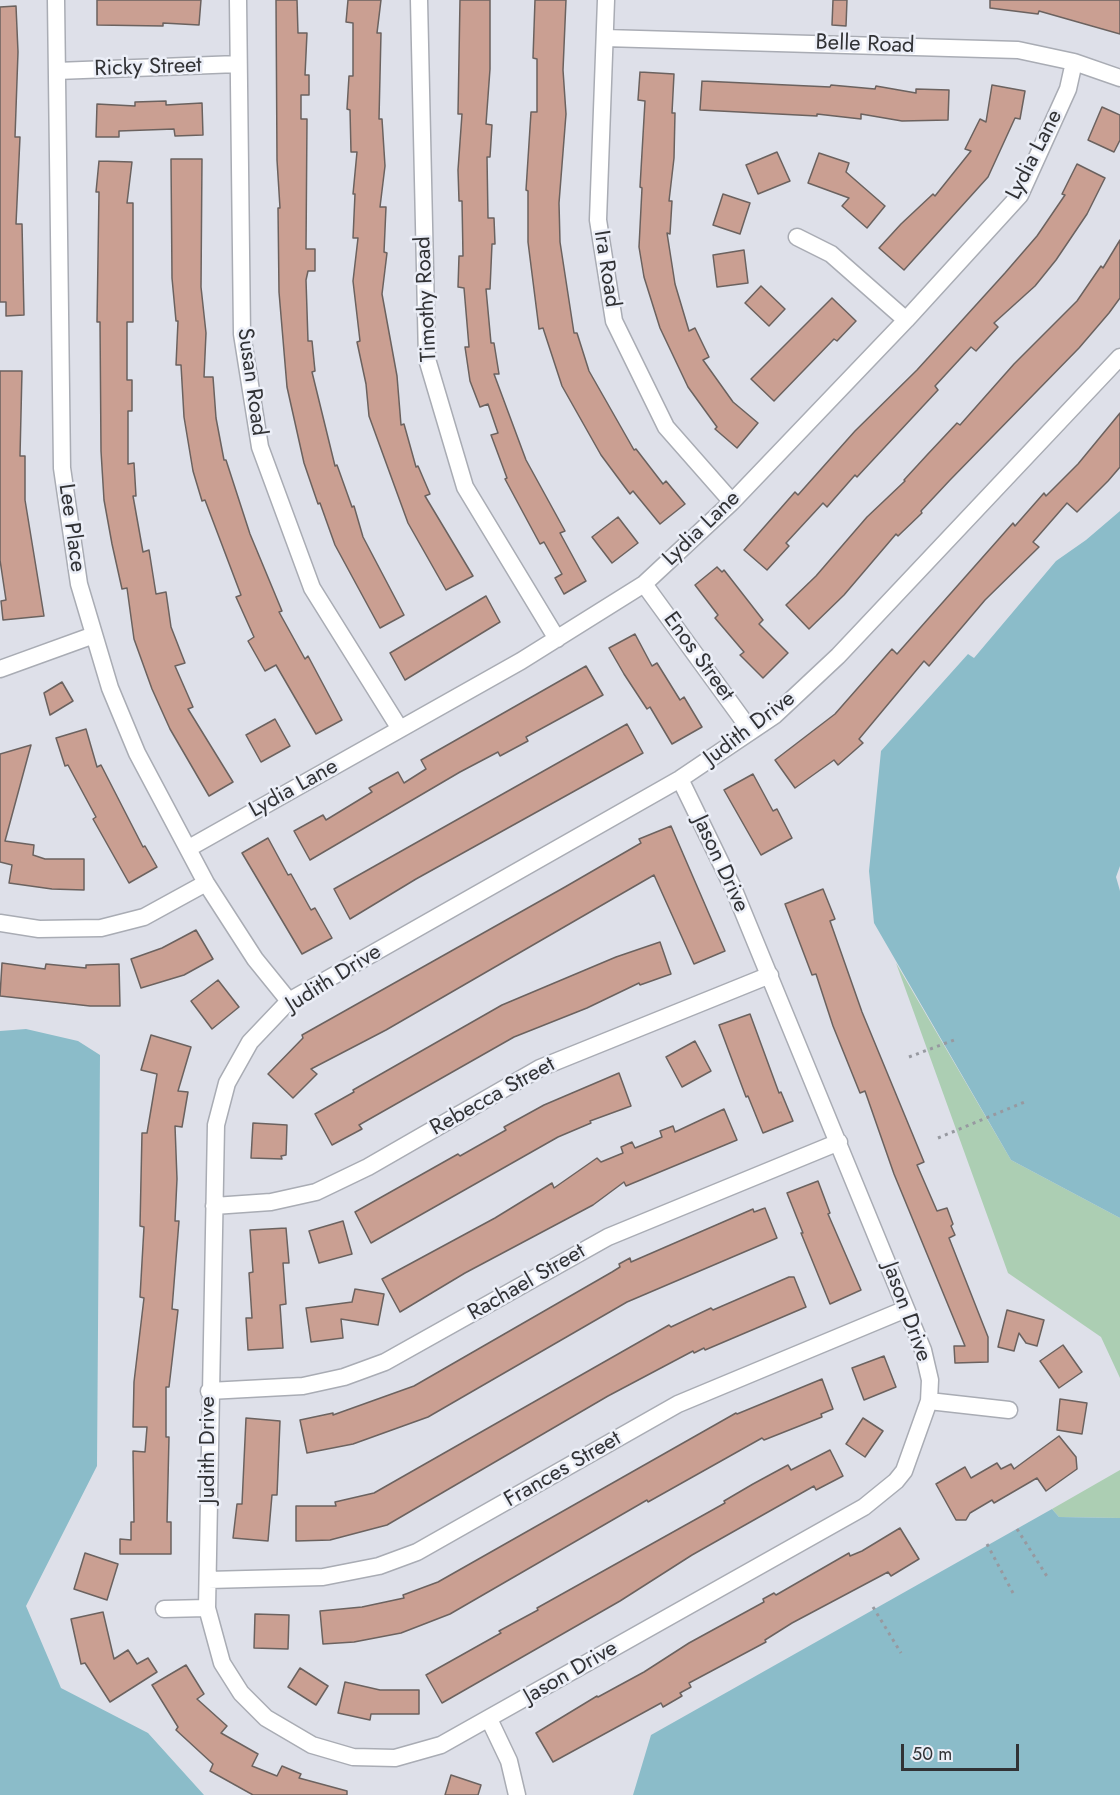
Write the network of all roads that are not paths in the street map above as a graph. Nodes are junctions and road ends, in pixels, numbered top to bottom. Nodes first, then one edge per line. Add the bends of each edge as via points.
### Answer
1 (56, 0) edge
2 (238, 0) edge
3 (419, 0) edge
4 (606, 0) edge
5 (605, 38) junction
6 (1074, 62) junction
7 (238, 64) junction
8 (57, 71) junction
9 (1120, 78) edge
10 (797, 237) dead end
11 (906, 320) junction
12 (1120, 357) edge
13 (732, 502) junction
14 (644, 584) junction
15 (94, 635) junction
16 (557, 639) junction
17 (0, 669) edge
18 (400, 729) junction
19 (751, 731) junction
20 (680, 779) junction
21 (189, 848) junction
22 (206, 883) junction
23 (0, 923) edge
24 (770, 975) junction
25 (290, 1001) junction
26 (838, 1142) junction
27 (214, 1206) junction
28 (906, 1309) junction
29 (209, 1391) junction
30 (929, 1401) junction
31 (1009, 1410) dead end
32 (208, 1580) junction
33 (207, 1608) junction
34 (164, 1609) dead end
35 (489, 1719) junction
36 (517, 1795) edge

1 - 8 street, Lee Place
2 - 7 street, Susan Road
3 - 16 street, Timothy Road via 427,359 465,487
4 - 5 street, Ira Road
5 - 6 street, Belle Road via 1018,50
5 - 13 street, Ira Road via 598,220 614,321 666,427
6 - 9 street, Belle Road
6 - 11 street, Lydia Lane via 1068,89 1020,195
7 - 8 street, Ricky Street
7 - 18 street, Susan Road via 242,334 260,447 312,588
8 - 15 street, Lee Place via 62,468 79,584
10 - 11 street via 831,254
11 - 13 street, Lydia Lane
12 - 19 street, Judith Drive via 838,656 791,702
13 - 14 street, Lydia Lane
14 - 16 street, Lydia Lane
14 - 19 street, Enos Street
15 - 17 street
15 - 21 street, Lee Place via 136,753
16 - 18 street, Lydia Lane
18 - 21 street, Lydia Lane
19 - 20 street, Judith Drive
20 - 24 street, Jason Drive
20 - 25 street, Judith Drive
21 - 22 street, Lee Place
22 - 23 street via 144,917 101,928 39,929
22 - 25 street, Lee Place via 255,959
24 - 26 street, Jason Drive
24 - 27 street, Rebecca Street via 540,1068 368,1167 316,1192 271,1202
25 - 27 street, Judith Drive via 250,1042 227,1083 216,1125
26 - 28 street, Jason Drive
26 - 29 street, Rachael Street via 608,1237 385,1362 345,1377 303,1386
27 - 29 street, Judith Drive
28 - 30 street, Jason Drive via 923,1350 930,1380
28 - 32 street, Frances Street via 678,1404 417,1552 379,1566 323,1577
29 - 32 street, Judith Drive
30 - 31 street
30 - 35 street, Jason Drive via 904,1471 864,1507
32 - 33 street, Judith Drive
33 - 34 street
33 - 35 street, Judith Drive via 222,1663 241,1693 266,1718 312,1745 353,1756 395,1758 441,1745
35 - 36 street via 509,1761

